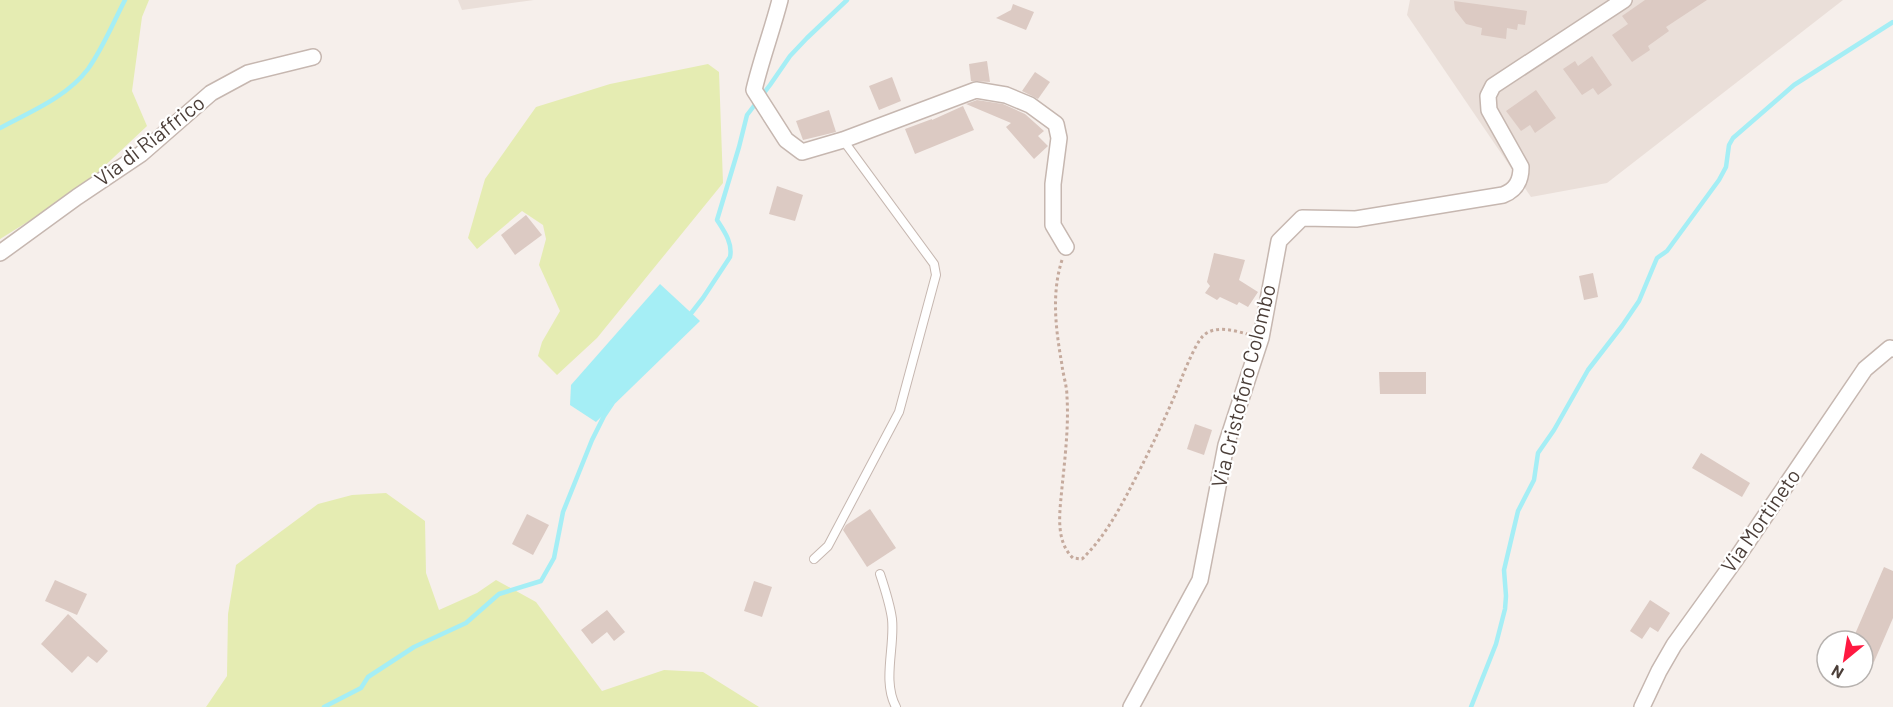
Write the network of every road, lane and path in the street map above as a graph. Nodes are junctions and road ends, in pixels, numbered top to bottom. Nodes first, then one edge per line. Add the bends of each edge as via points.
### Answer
1 (780, 0) edge
2 (1624, 0) edge
3 (313, 57) dead end
4 (843, 140) junction
5 (1066, 247) joint
6 (0, 253) edge
7 (1261, 338) junction
8 (1893, 349) edge
9 (814, 559) dead end
10 (880, 574) dead end
11 (896, 707) edge
12 (1131, 707) edge
13 (1642, 707) edge

1 - 4 street via 754,90 786,140 802,152
2 - 7 street, Via Cristoforo Colombo via 1494,86 1488,96 1489,110 1521,167 1521,176 1511,192 1356,219 1302,218 1279,241
3 - 6 street, Via di Riaffrico via 248,73 211,93 141,154
4 - 5 street via 976,90 1006,95 1030,105 1056,124 1059,138 1053,225
4 - 9 lane via 934,264 936,274 899,412 828,546
5 - 7 path via 1054,300 1067,396 1059,519 1064,550 1073,558 1082,559 1093,548 1119,510 1202,337 1214,330 1232,330
7 - 12 street, Via Cristoforo Colombo via 1226,445 1200,580
8 - 13 street, Via Mortineto via 1865,369 1674,645
10 - 11 lane via 892,620 890,681

